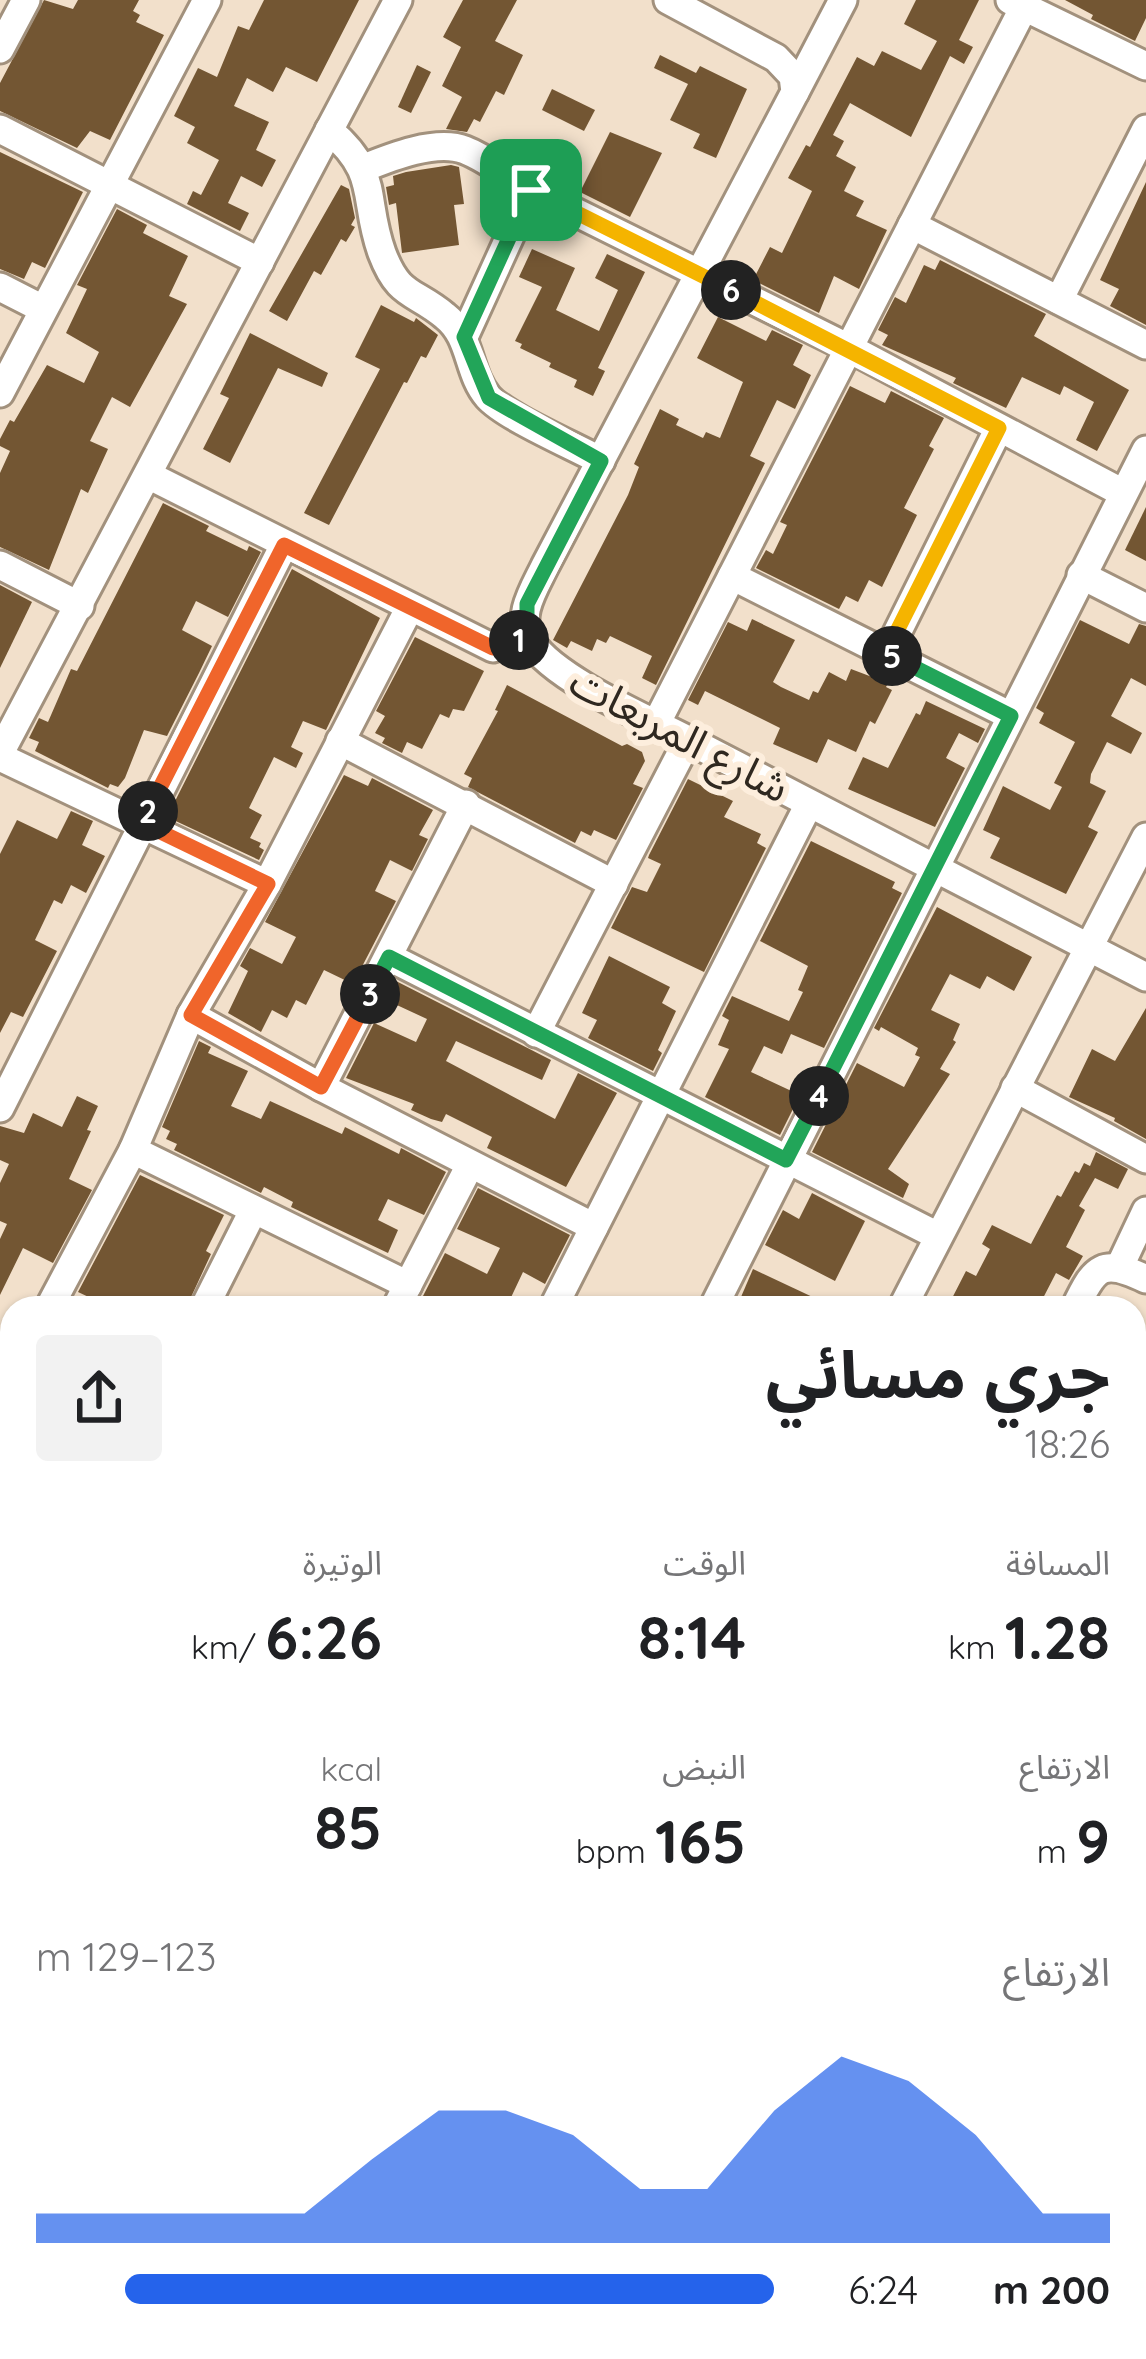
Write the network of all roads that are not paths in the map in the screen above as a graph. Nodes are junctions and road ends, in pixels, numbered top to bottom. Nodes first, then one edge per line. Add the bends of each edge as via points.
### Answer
1 (26, 0) edge
2 (207, 0) edge
3 (398, 0) edge
4 (668, 0) edge
5 (843, 0) edge
6 (1017, 4) edge
7 (0, 49) edge
8 (1146, 66) edge
9 (795, 92) junction
10 (0, 129) edge
11 (1146, 129) edge
12 (329, 130) junction
13 (364, 168) junction
14 (110, 185) junction
15 (531, 190) junction
16 (912, 225) junction
17 (260, 262) junction
18 (699, 274) junction
19 (0, 287) edge
20 (1058, 300) junction
21 (43, 309) junction
22 (464, 337) junction
23 (1146, 345) edge
24 (849, 348) junction
25 (0, 393) edge
26 (999, 428) junction
27 (1146, 451) edge
28 (601, 461) junction
29 (148, 476) junction
30 (1123, 493) junction
31 (284, 545) junction
32 (0, 565) edge
33 (1081, 575) junction
34 (732, 576) junction
35 (80, 606) junction
36 (1146, 608) edge
37 (410, 609) junction
38 (527, 637) junction
39 (886, 653) junction
40 (1011, 716) junction
41 (656, 724) junction
42 (688, 740) junction
43 (3, 741) edge
44 (340, 741) junction
45 (466, 804) junction
46 (809, 804) junction
47 (142, 823) junction
48 (1146, 837) edge
49 (936, 869) junction
50 (268, 884) junction
51 (614, 884) junction
52 (1088, 947) junction
53 (389, 957) junction
54 (1146, 977) edge
55 (191, 1015) junction
56 (536, 1033) junction
57 (321, 1087) junction
58 (1015, 1088) junction
59 (4, 1091) edge
60 (662, 1097) junction
61 (133, 1150) junction
62 (1146, 1159) edge
63 (786, 1160) junction
64 (470, 1165) junction
65 (253, 1211) junction
66 (1146, 1211) edge
67 (595, 1227) junction
68 (938, 1236) junction
69 (1120, 1267) junction
70 (1146, 1280) edge
71 (55, 1296) edge
72 (210, 1296) edge
73 (402, 1296) edge
74 (559, 1296) edge
75 (718, 1296) edge
76 (908, 1296) edge
77 (1081, 1296) edge

1 - 7 street
2 - 14 street
3 - 12 street
4 - 9 street via 776,58 793,76
5 - 9 street, شارع المربعات
6 - 8 street
6 - 16 street
9 - 18 street, شارع المربعات
10 - 14 street
11 - 20 street
12 - 13 street
12 - 17 street
13 - 15 street via 462,148
13 - 22 street via 381,252 399,289 447,316
14 - 17 street
14 - 21 street
15 - 18 street
15 - 22 street
16 - 20 street
16 - 24 street
17 - 29 street
18 - 24 street
18 - 28 street, شارع المربعات
19 - 21 street
20 - 23 street
21 - 25 street
22 - 28 street via 489,398
24 - 26 street
24 - 34 street
26 - 30 street
26 - 39 street
27 - 30 street
28 - 38 street, شارع المربعات via 527,604
29 - 31 street
29 - 35 street
30 - 33 street
31 - 37 street
31 - 47 street
32 - 35 street
33 - 36 street
33 - 40 street
34 - 39 street
34 - 41 street
35 - 43 street
37 - 38 street via 493,648
37 - 44 street
38 - 41 street, شارع المربعات via 562,672
39 - 40 street
40 - 49 street
41 - 42 street, شارع المربعات
42 - 46 street, شارع المربعات
42 - 51 street
43 - 47 street
44 - 45 street
44 - 50 street
45 - 51 street
45 - 53 street
46 - 49 street, شارع المربعات
46 - 60 street
47 - 50 street
47 - 59 street
48 - 52 street
49 - 52 street, شارع المربعات
49 - 63 street
50 - 55 street
51 - 56 street
52 - 54 street, شارع المربعات
52 - 58 street
53 - 56 street
53 - 57 street
55 - 57 street
55 - 61 street
56 - 60 street
57 - 64 street
58 - 62 street
58 - 68 street
60 - 63 street
60 - 67 street
61 - 65 street
61 - 71 street
63 - 68 street
63 - 75 street
64 - 67 street
64 - 73 street
65 - 72 street
65 - 73 street
66 - 69 street
67 - 74 street
68 - 76 street
69 - 70 street
69 - 77 street via 1104,1267

